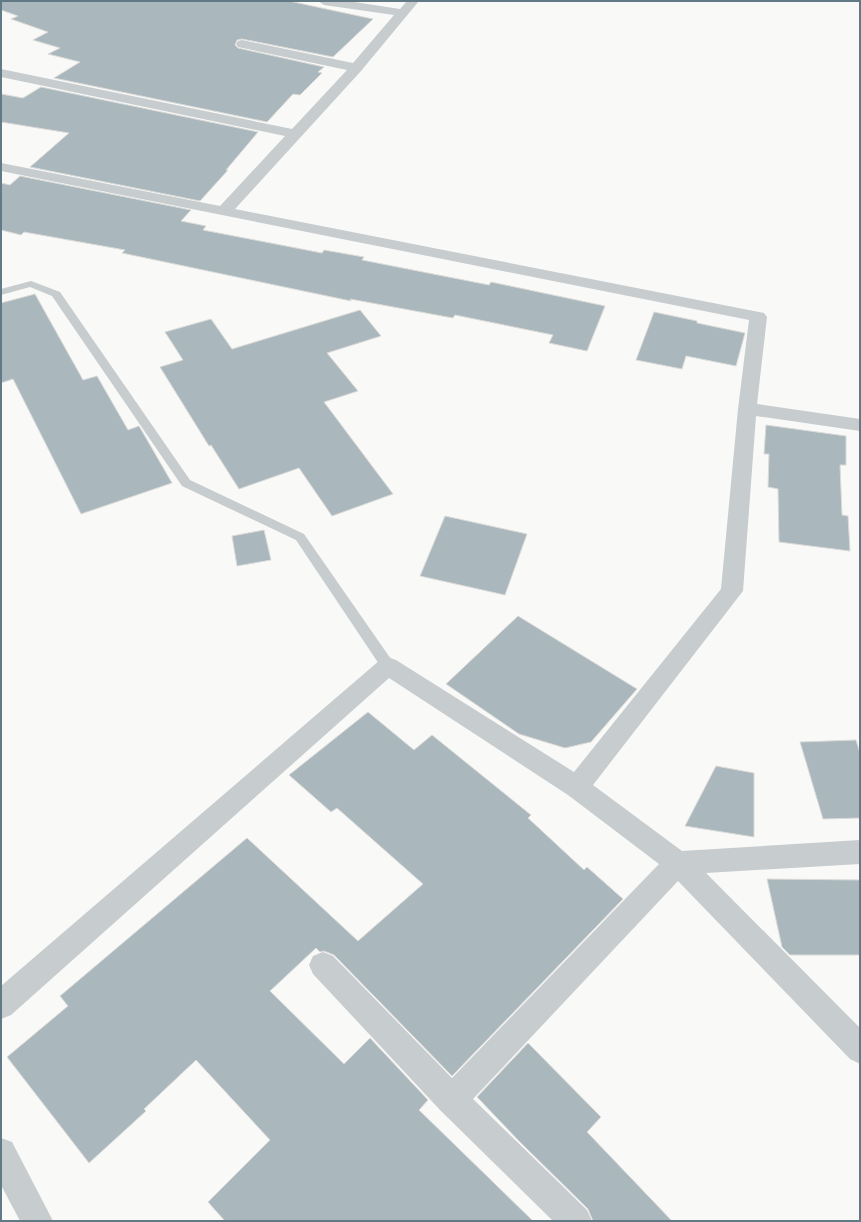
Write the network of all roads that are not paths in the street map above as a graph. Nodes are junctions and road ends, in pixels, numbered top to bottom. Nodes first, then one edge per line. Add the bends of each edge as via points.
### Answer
1 (324, 1) edge
2 (413, 1) edge
3 (403, 13) junction
4 (242, 44) dead end
5 (356, 68) junction
6 (1, 73) edge
7 (295, 134) junction
8 (1, 167) edge
9 (225, 210) junction
10 (1, 292) edge
11 (747, 408) junction
12 (860, 425) edge
13 (388, 666) junction
14 (577, 787) junction
15 (860, 852) edge
16 (678, 863) junction
17 (323, 965) dead end
18 (1, 1005) edge
19 (860, 1049) edge
20 (452, 1100) junction
21 (1, 1153) edge
22 (37, 1221) edge
23 (576, 1221) edge

1 - 3 street
2 - 3 street
3 - 5 street
4 - 5 street
5 - 7 street
6 - 7 street
7 - 9 street
8 - 9 street
9 - 11 street via 758,317
10 - 13 lane via 31,284 56,294 186,483 300,537
11 - 12 street
11 - 14 street via 732,592
13 - 14 street
13 - 18 street
14 - 16 street
15 - 16 street
16 - 19 street
16 - 20 street
17 - 20 street
20 - 23 street
21 - 22 street

